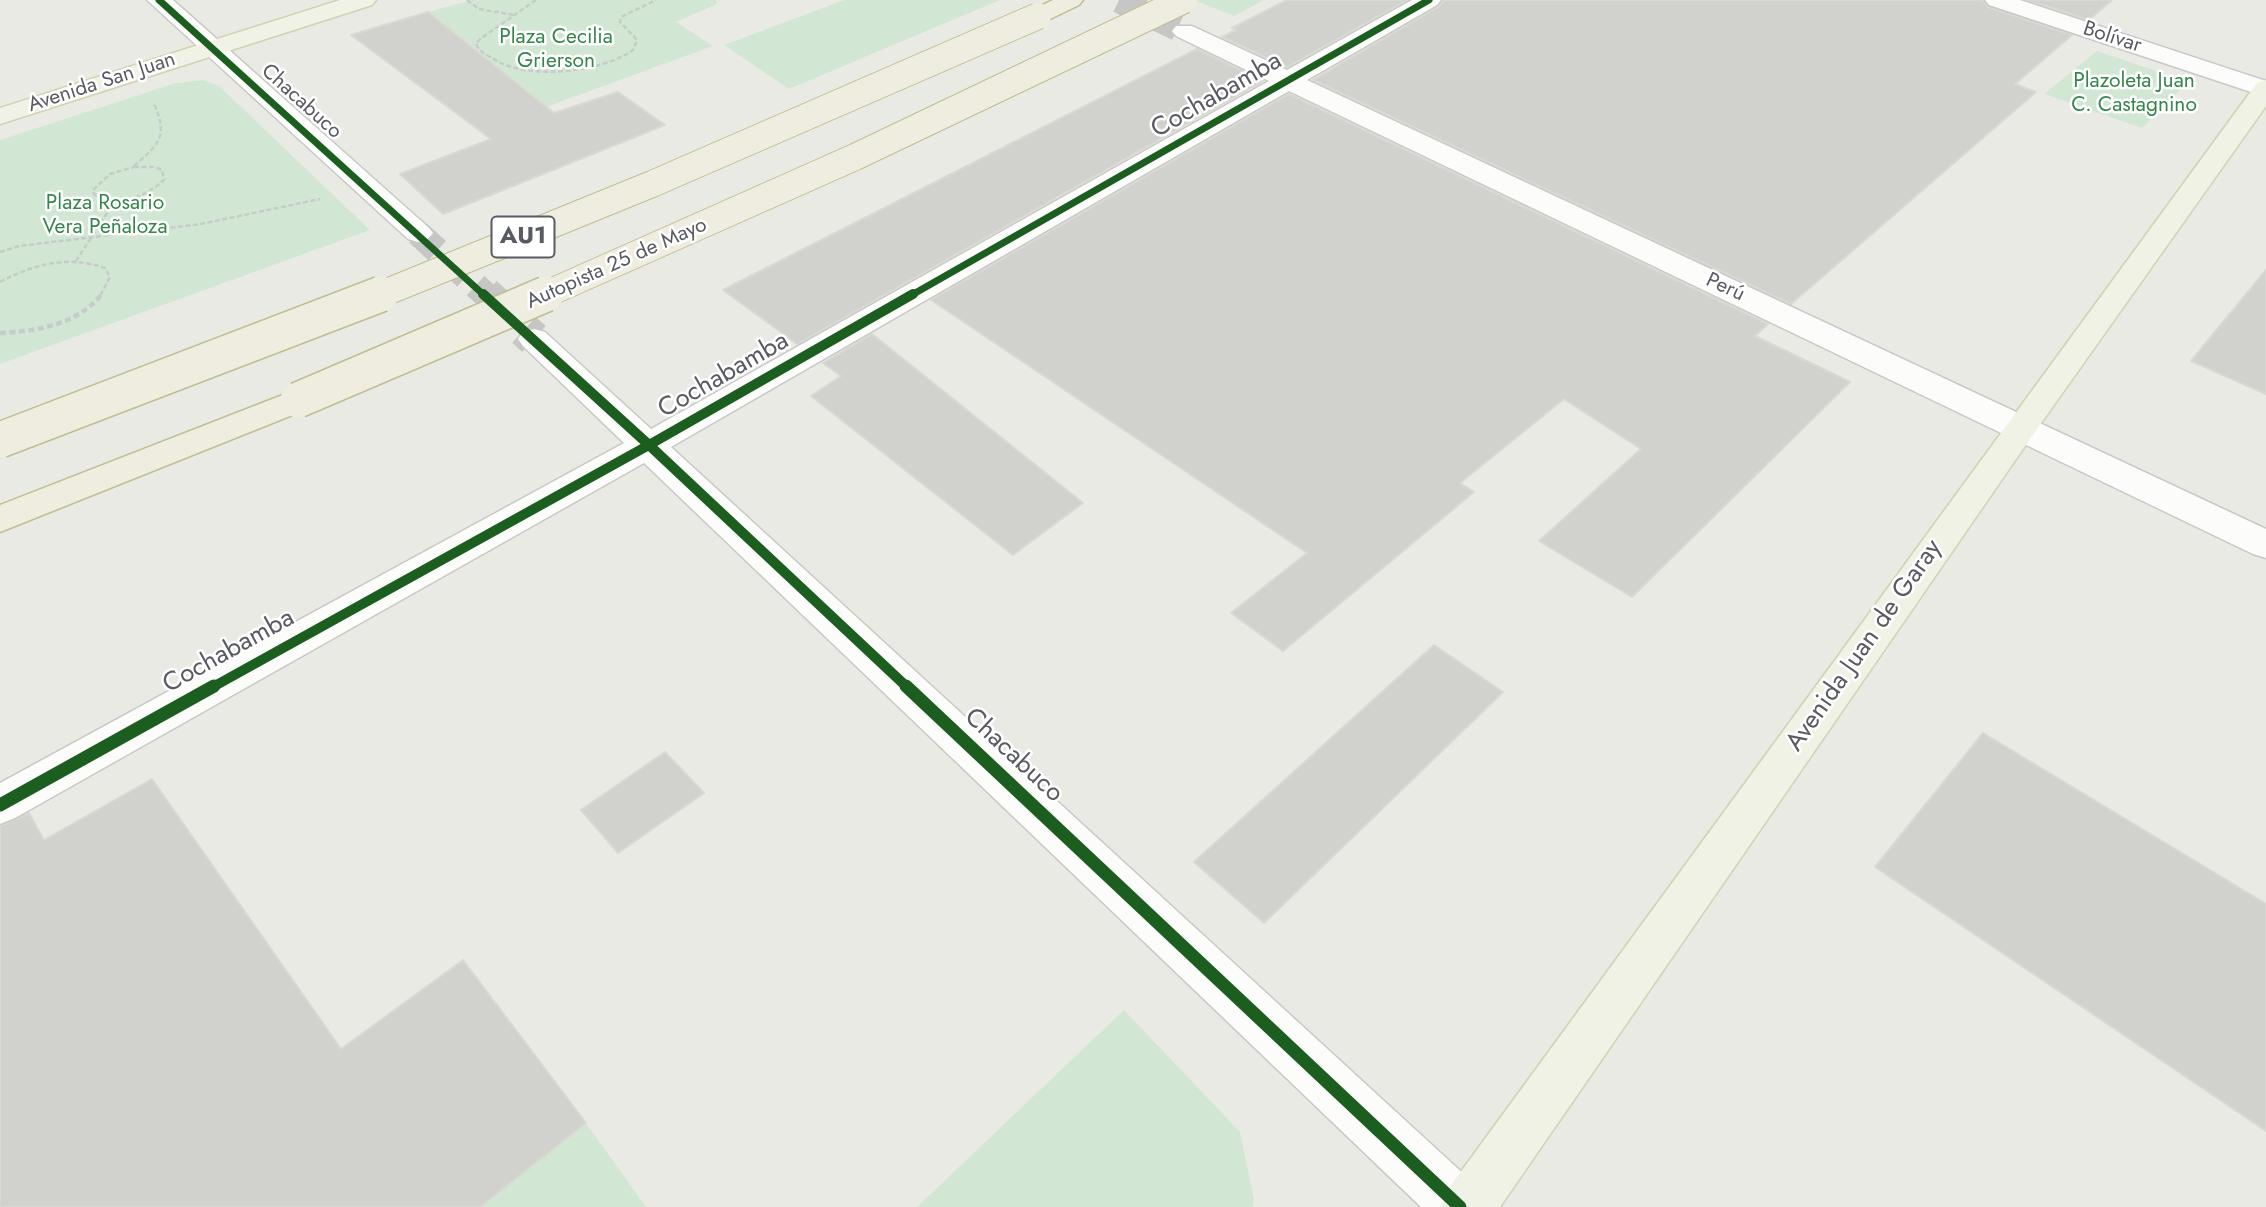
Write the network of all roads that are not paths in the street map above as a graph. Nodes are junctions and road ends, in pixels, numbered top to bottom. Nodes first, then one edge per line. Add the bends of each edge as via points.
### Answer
1 (159, 0) edge
2 (365, 0) edge
3 (1071, 0) edge
4 (1184, 0) edge
5 (1429, 0) edge
6 (1997, 0) edge
7 (1184, 31) tunnel mouth
8 (212, 48) junction
9 (1290, 81) junction
10 (2266, 88) edge
11 (0, 116) edge
12 (418, 233) tunnel mouth
13 (534, 339) tunnel mouth
14 (2020, 428) junction
15 (0, 440) edge
16 (649, 445) junction
17 (0, 519) edge
18 (2266, 545) edge
19 (0, 804) edge
20 (1460, 1207) edge
21 (1468, 1207) edge

1 - 8 street, Chacabuco
2 - 8 main road, Avenida San Juan
3 - 15 highway, AU1, bridge via 818,116 626,196
4 - 17 highway, Autopista 25 de Mayo / AU1, bridge via 970,105 574,284
5 - 9 street, Cochabamba
6 - 10 street, Bolívar
7 - 9 street, Perú
8 - 11 main road, Avenida San Juan
8 - 12 street, Chacabuco
9 - 14 street, Perú
9 - 16 street, Cochabamba
10 - 14 main road, Avenida Juan de Garay
13 - 16 street, Chacabuco
14 - 18 street, Perú
14 - 21 main road, Avenida Juan de Garay
16 - 19 street, Cochabamba
16 - 20 street, Chacabuco

